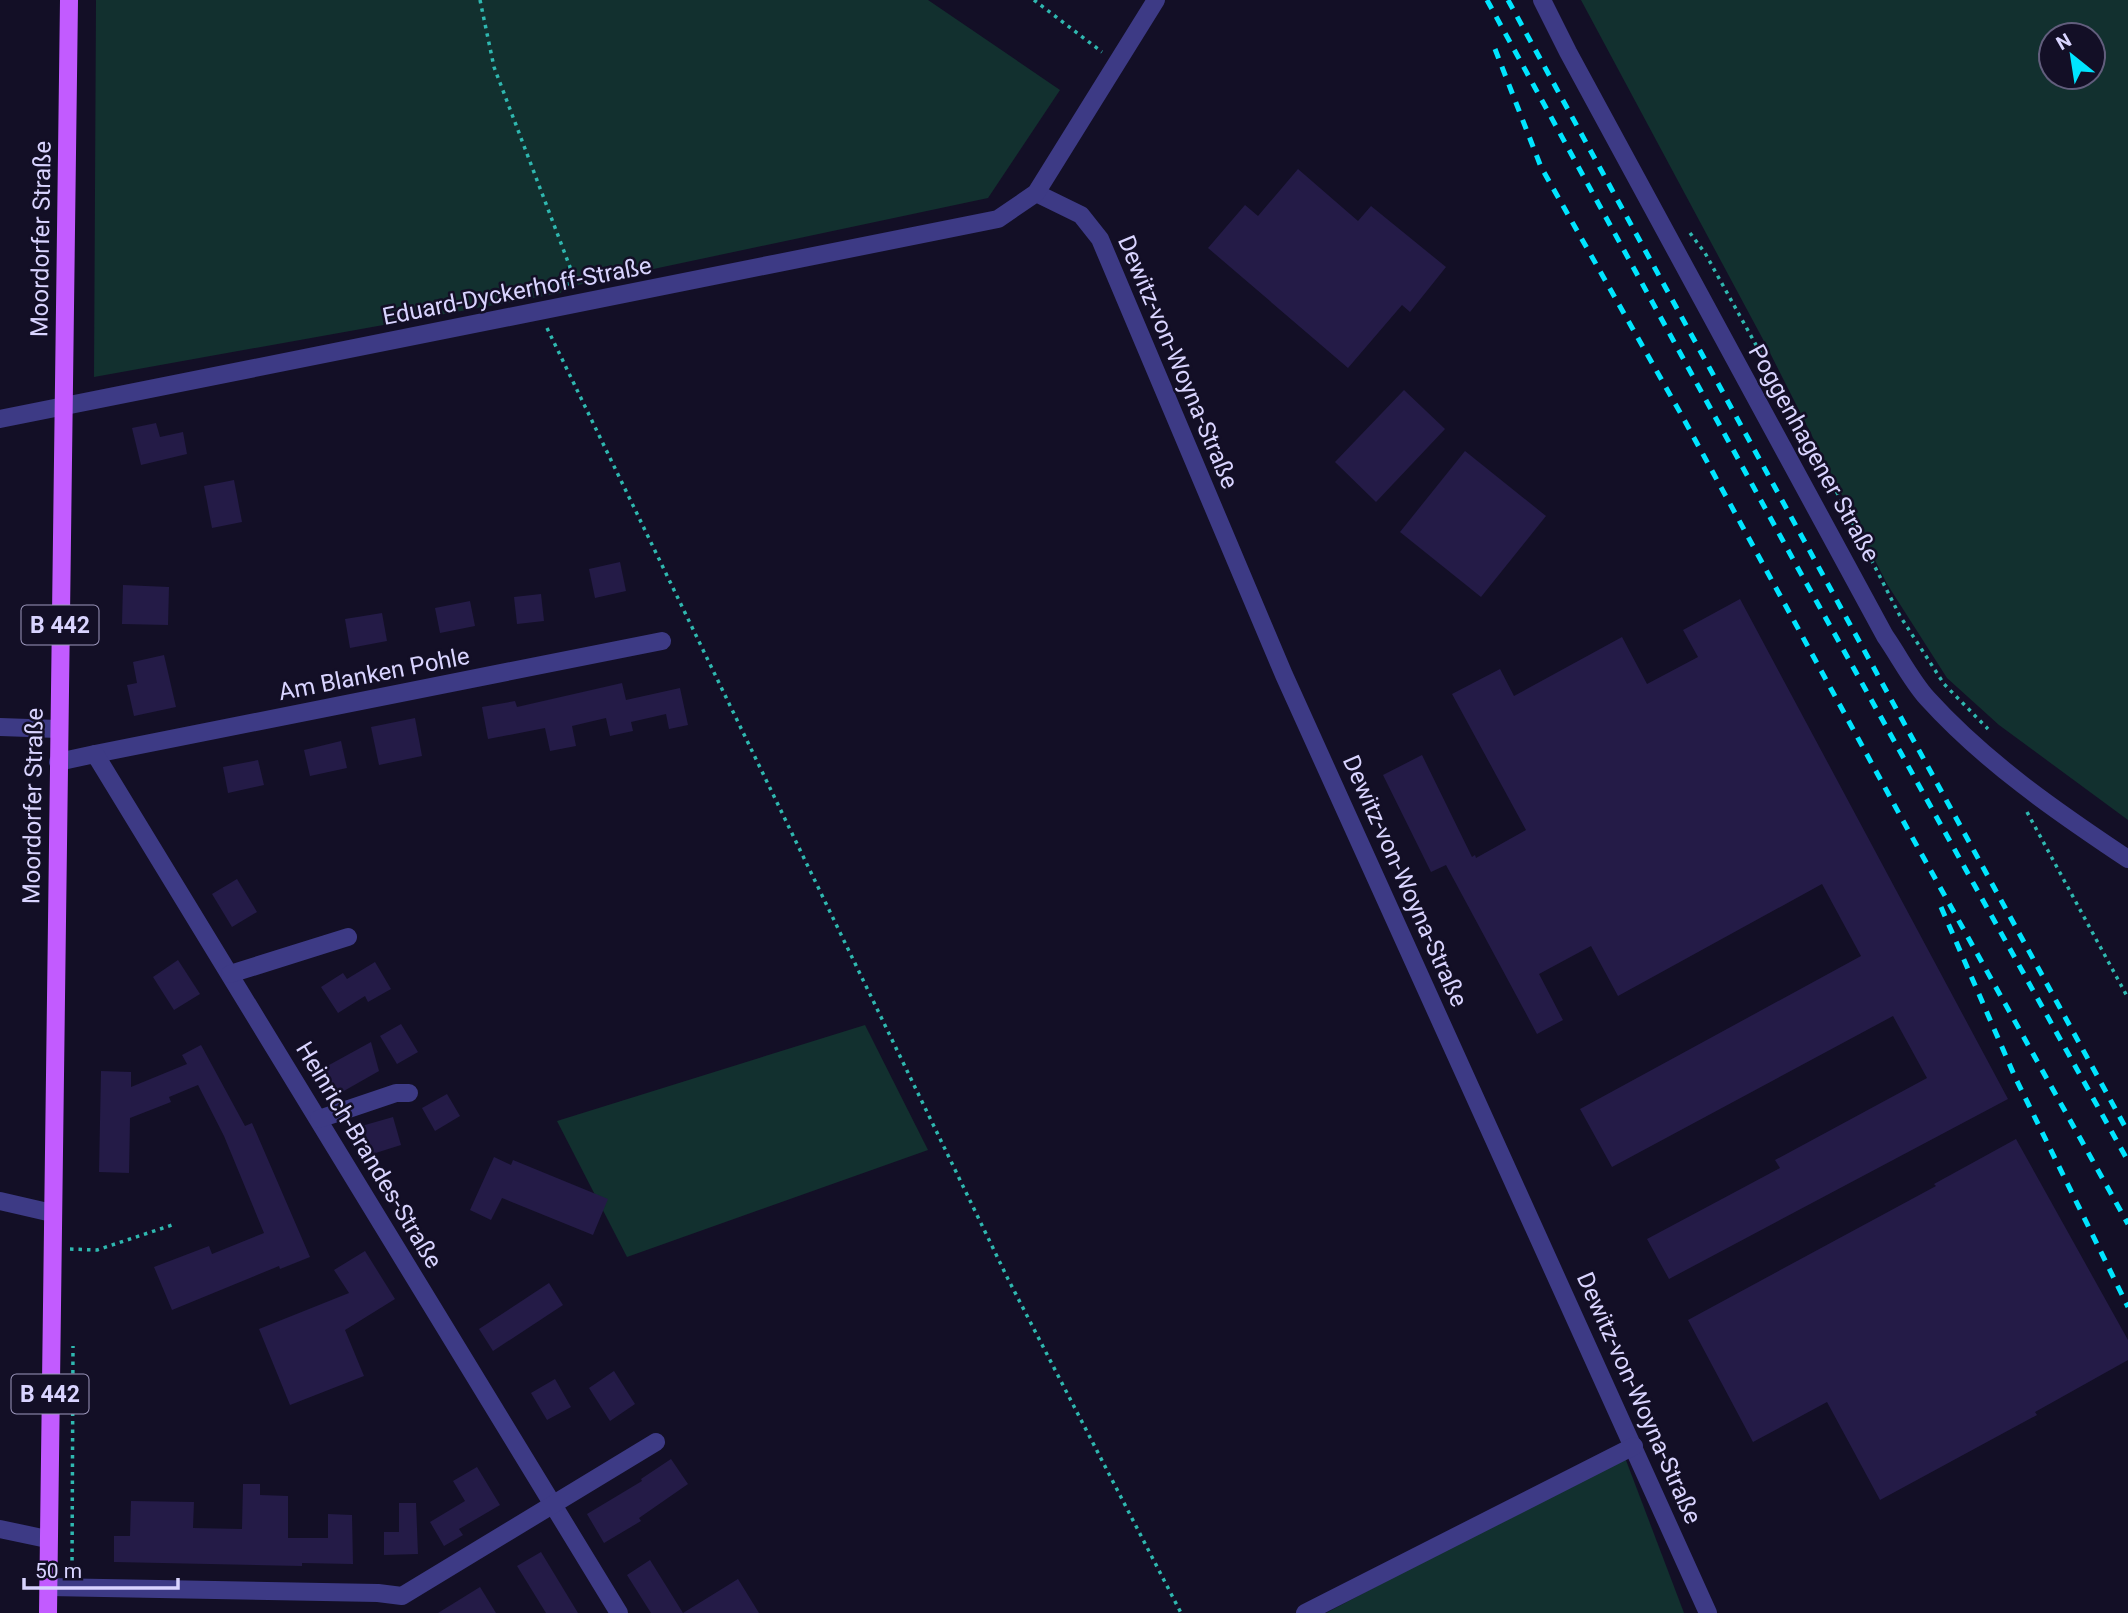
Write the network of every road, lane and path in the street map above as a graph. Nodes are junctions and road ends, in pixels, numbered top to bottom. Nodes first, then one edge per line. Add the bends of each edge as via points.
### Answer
1 (69, 0) edge
2 (480, 0) edge
3 (1034, 0) edge
4 (1156, 0) edge
5 (1542, 0) edge
6 (1115, 62) junction
7 (1036, 193) junction
8 (1688, 231) dead end
9 (567, 306) junction
10 (539, 312) junction
11 (64, 405) junction
12 (0, 419) edge
13 (662, 641) dead end
14 (0, 727) edge
15 (58, 729) junction
16 (1995, 736) dead end
17 (95, 754) junction
18 (58, 762) junction
19 (2023, 804) dead end
20 (2128, 859) edge
21 (348, 937) dead end
22 (230, 974) junction
23 (2128, 998) edge
24 (409, 1093) dead end
25 (318, 1119) junction
26 (0, 1201) edge
27 (52, 1213) junction
28 (175, 1224) dead end
29 (52, 1249) junction
30 (73, 1344) dead end
31 (656, 1442) dead end
32 (1634, 1446) junction
33 (553, 1504) junction
34 (0, 1529) edge
35 (47, 1539) junction
36 (48, 1587) junction
37 (72, 1589) junction
38 (404, 1605) edge
39 (48, 1613) edge
40 (619, 1613) edge
41 (1181, 1613) edge
42 (1305, 1613) edge
43 (1708, 1613) edge

1 - 11 main road, Moordorfer Straße / B 442
2 - 9 path via 494,67 570,267
3 - 6 path
4 - 6 street
5 - 20 street, Poggenhagener Straße via 1885,636 1925,696 2005,771
6 - 7 street
7 - 9 street, Eduard-Dyckerhoff-Straße via 998,219
7 - 32 street, Dewitz-von-Woyna-Straße via 1081,215 1100,239 1284,675
8 - 16 path via 1820,461 1900,616 1944,684
9 - 10 street, Eduard-Dyckerhoff-Straße
10 - 11 street, Eduard-Dyckerhoff-Straße
10 - 41 path via 1008,1279
11 - 12 street, Eduard-Dyckerhoff-Straße
11 - 15 main road, Moordorfer Straße / B 442
13 - 17 street, Am Blanken Pohle
14 - 15 street
15 - 18 main road, Moordorfer Straße / B 442
17 - 18 street
17 - 22 street, Heinrich-Brandes-Straße
18 - 27 main road, Moordorfer Straße / B 442
19 - 23 path
21 - 22 street
22 - 25 street, Heinrich-Brandes-Straße
24 - 25 street via 396,1093
25 - 33 street, Heinrich-Brandes-Straße
26 - 27 street
27 - 29 main road, Moordorfer Straße / B 442
28 - 29 path via 97,1250
29 - 35 main road, Moordorfer Straße / B 442
30 - 37 path
31 - 33 street
32 - 42 street
32 - 43 street, Dewitz-von-Woyna-Straße
33 - 38 street
33 - 40 street, Heinrich-Brandes-Straße
34 - 35 street
35 - 36 main road, Moordorfer Straße / B 442
36 - 37 street
36 - 39 main road, Moordorfer Straße / B 442
37 - 38 street via 378,1593

